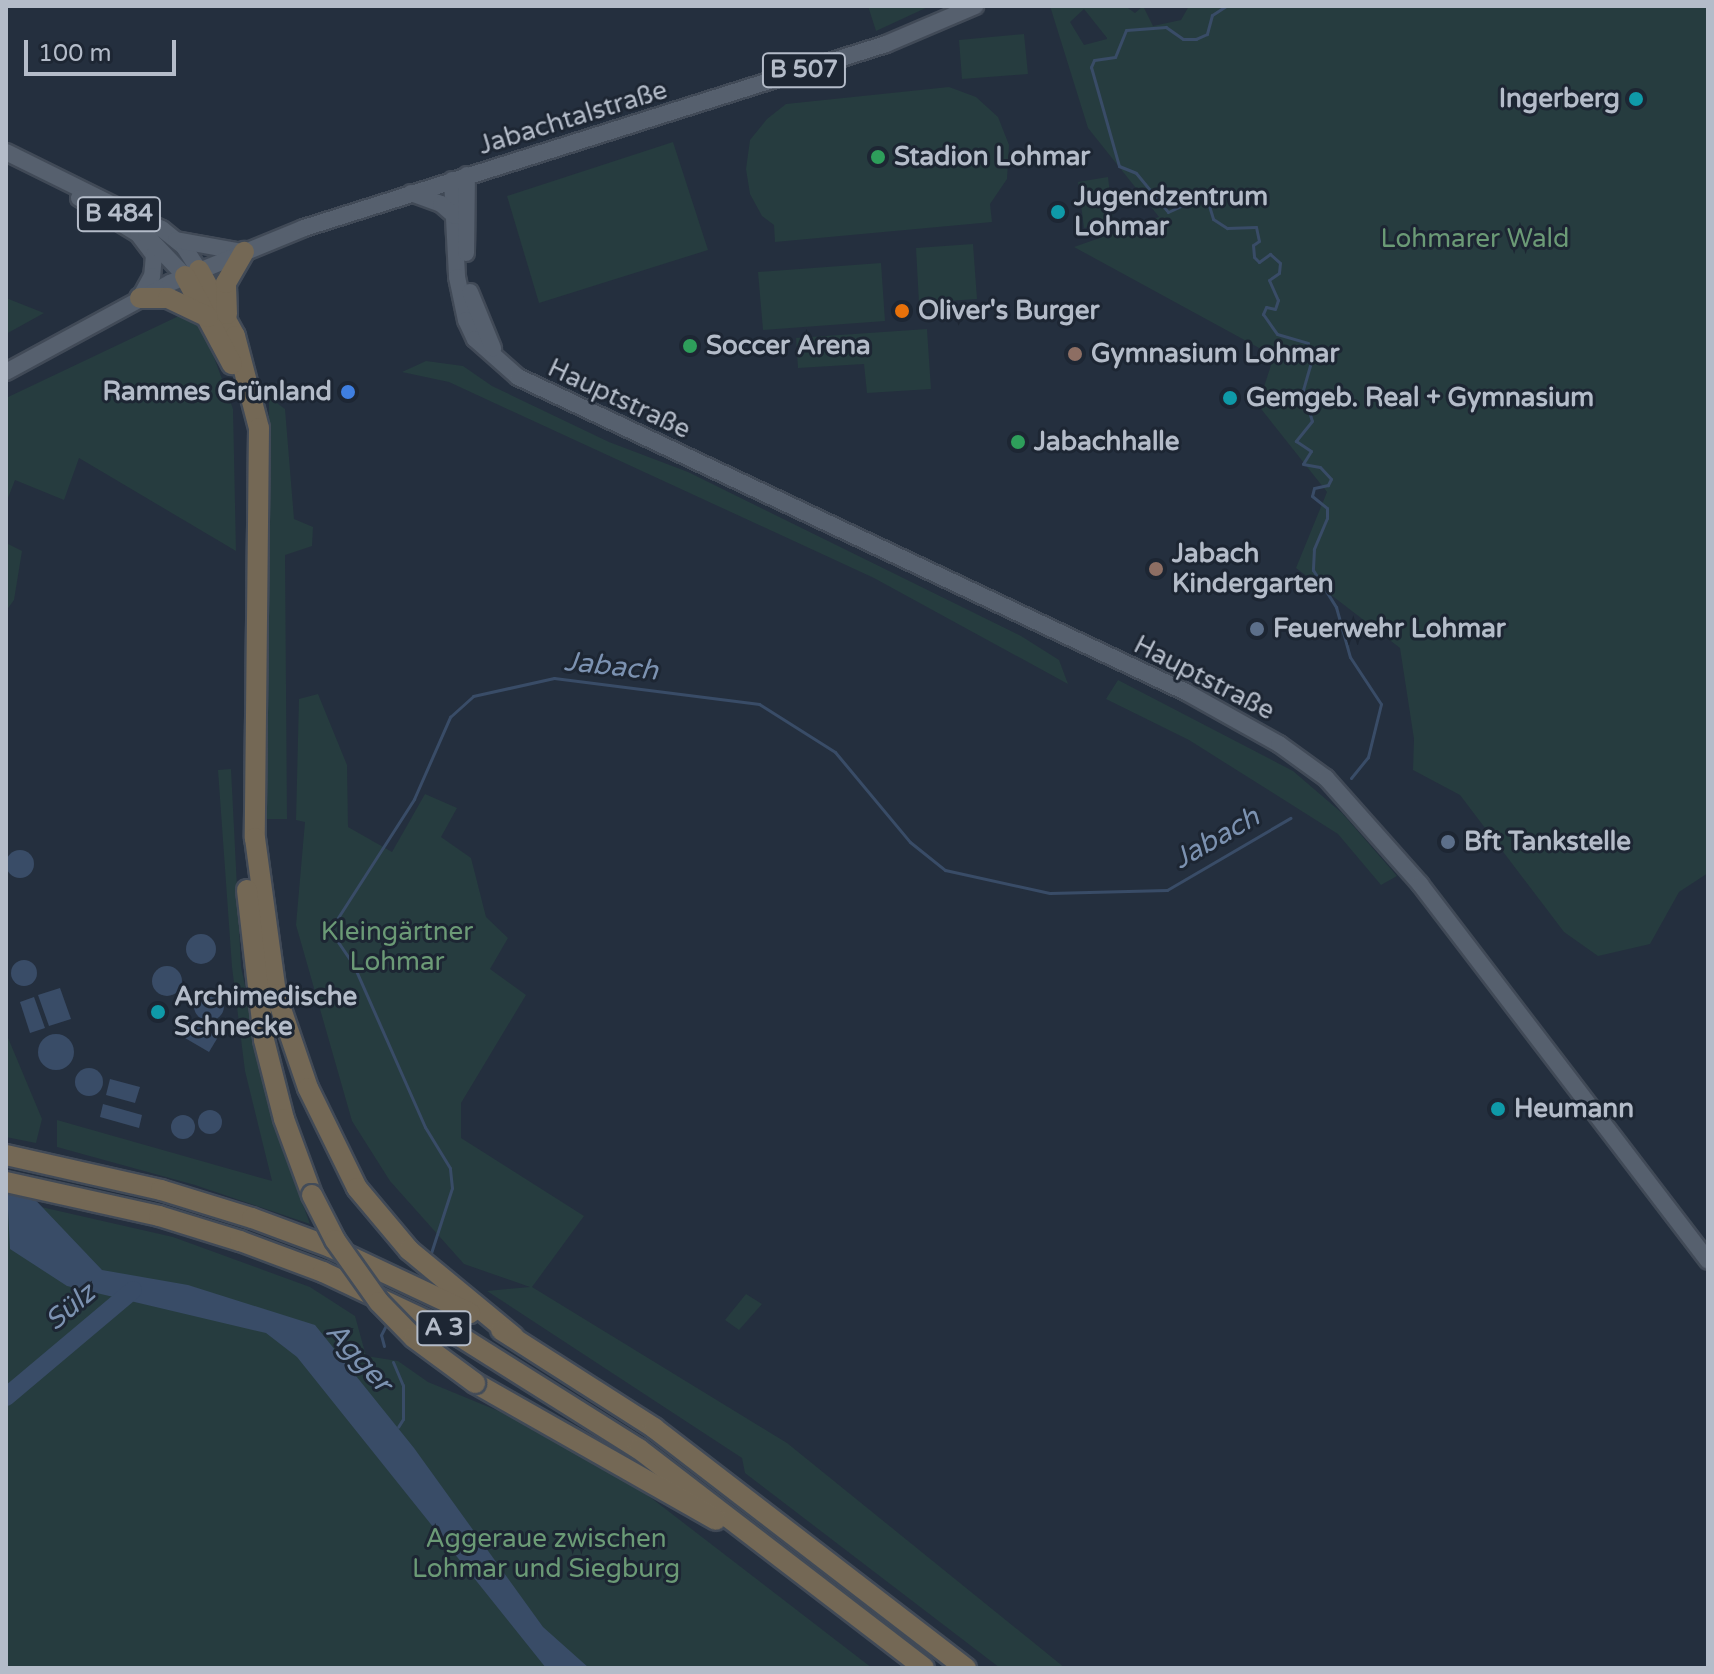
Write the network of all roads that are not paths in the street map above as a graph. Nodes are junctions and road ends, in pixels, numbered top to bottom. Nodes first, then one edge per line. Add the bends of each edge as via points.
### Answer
1 (975, 6) edge
2 (12, 154) edge
3 (38, 172) junction
4 (460, 178) junction
5 (409, 193) junction
6 (455, 216) junction
7 (176, 240) junction
8 (244, 252) junction
9 (192, 273) junction
10 (140, 298) junction
11 (218, 318) junction
12 (501, 362) junction
13 (6, 372) edge
14 (250, 838) junction
15 (6, 1155) edge
16 (6, 1182) edge
17 (1708, 1261) edge
18 (514, 1337) junction
19 (768, 1550) junction
20 (924, 1668) edge
21 (966, 1668) edge

1 - 4 main road, Jabachtalstraße / B 507 via 886,44
2 - 3 main road, B 484
2 - 7 main road, B 484
3 - 9 main road, B 484 via 128,219
3 - 10 main road via 138,234 154,255 155,266
4 - 5 main road, Jabachtalstraße
4 - 6 main road
4 - 12 main road via 474,307
5 - 6 main road via 441,204
5 - 8 main road, Jabachtalstraße
6 - 12 main road, Hauptstraße via 459,294 475,339
7 - 8 main road
7 - 9 main road, B 484
8 - 9 main road, Jabachtalstraße
8 - 11 highway via 226,283
9 - 10 main road, Jabachtalstraße
9 - 11 highway
10 - 11 highway via 168,298
10 - 13 main road, Jabachtalstraße
11 - 14 highway via 248,430
12 - 17 main road, Hauptstraße via 547,394 1186,692 1299,758 1380,834
14 - 18 highway via 276,994 308,1088 337,1152 357,1188 409,1250
14 - 19 highway, bridge via 250,932 264,1040 284,1119 335,1240 379,1302 414,1338 475,1383
15 - 18 highway, A 3 via 161,1190 317,1242
16 - 19 highway, A 3 via 74,1195 240,1241 436,1324 585,1411
18 - 21 highway, A 3 via 654,1428
19 - 20 highway, A 3

